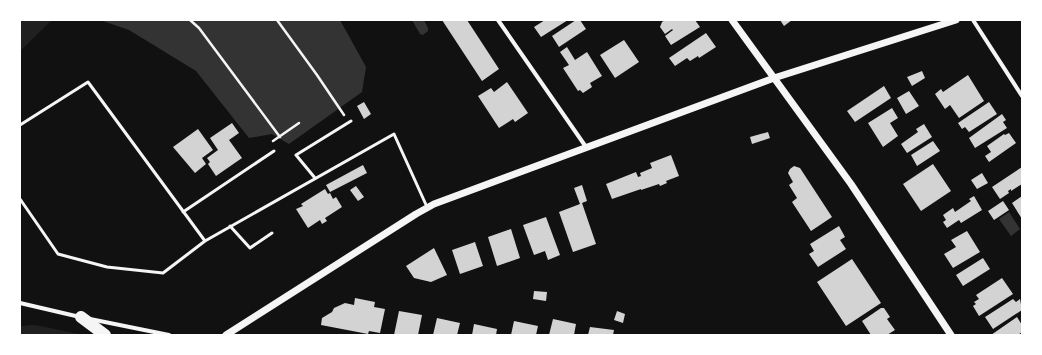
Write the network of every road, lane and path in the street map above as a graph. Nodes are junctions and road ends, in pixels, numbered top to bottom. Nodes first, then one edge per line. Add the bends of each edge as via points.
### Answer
1 (190, 20) edge
2 (277, 20) edge
3 (498, 20) edge
4 (732, 20) edge
5 (956, 20) edge
6 (972, 20) edge
7 (774, 78) junction
8 (1022, 96) edge
9 (344, 116) dead end
10 (351, 121) dead end
11 (299, 124) dead end
12 (20, 125) edge
13 (280, 136) junction
14 (273, 141) dead end
15 (586, 147) junction
16 (274, 151) dead end
17 (315, 178) junction
18 (20, 199) edge
19 (427, 207) junction
20 (183, 212) junction
21 (230, 226) junction
22 (272, 233) dead end
23 (205, 241) junction
24 (20, 303) edge
25 (81, 318) junction
26 (105, 335) edge
27 (169, 335) edge
28 (226, 335) edge
29 (951, 335) edge

1 - 13 path via 199,28
2 - 9 path
3 - 15 street
4 - 7 street
5 - 7 street
6 - 8 street
7 - 15 street
7 - 29 street via 855,190
10 - 17 lane via 296,155
11 - 13 path
12 - 20 lane via 88,82
13 - 14 path
15 - 19 street
16 - 20 lane
17 - 19 lane via 394,134
17 - 21 lane
18 - 23 lane via 58,254 107,267 163,273
19 - 28 street
20 - 23 lane
21 - 22 lane via 250,248
21 - 23 lane
24 - 25 street
25 - 26 highway
25 - 27 street

